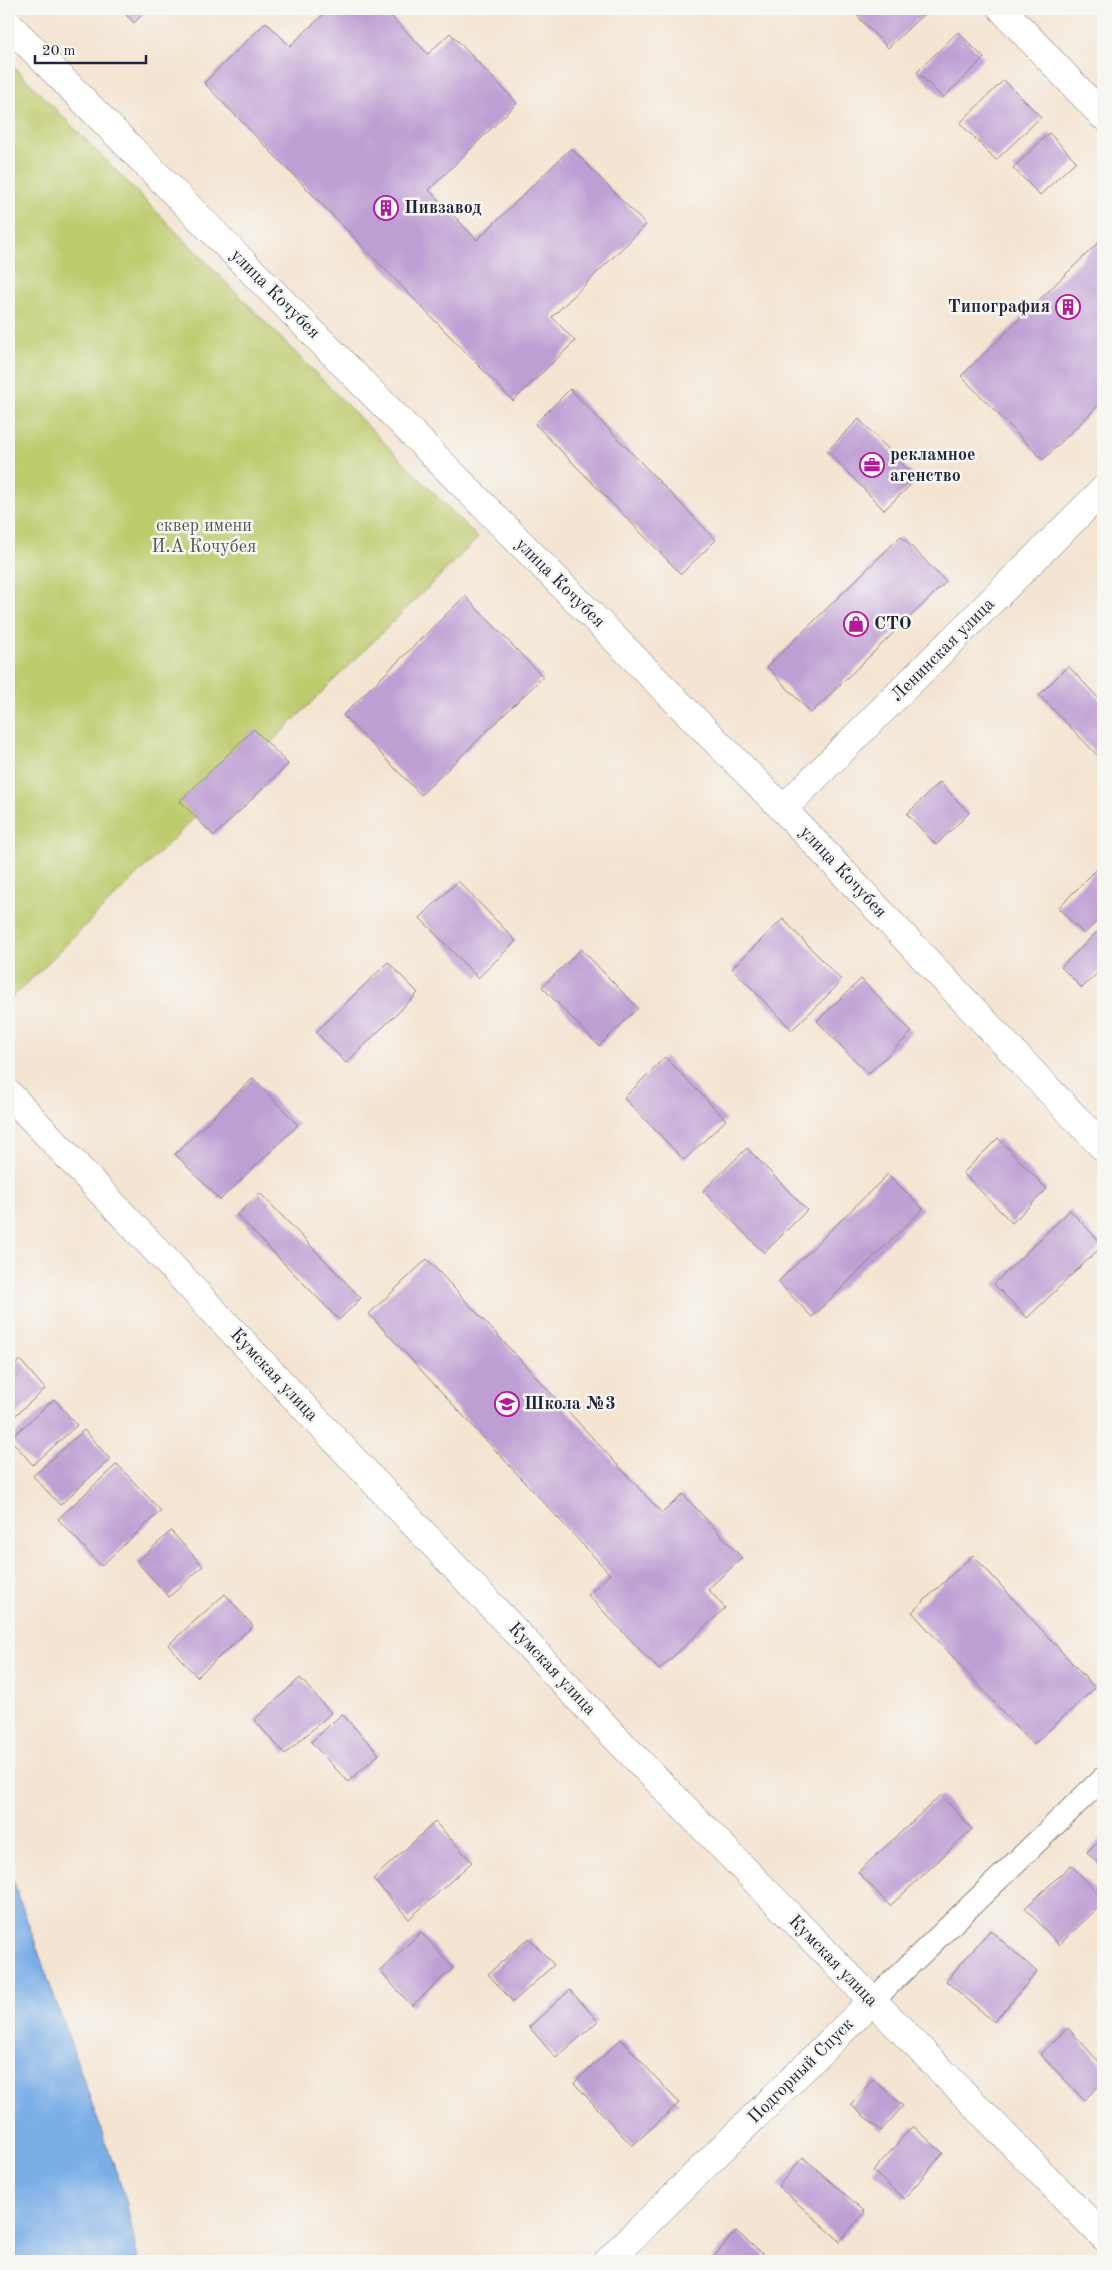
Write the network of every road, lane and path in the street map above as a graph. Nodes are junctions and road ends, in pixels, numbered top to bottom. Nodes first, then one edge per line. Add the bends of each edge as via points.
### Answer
1 (1002, 9) edge
2 (9, 25) edge
3 (1103, 116) edge
4 (1103, 490) edge
5 (784, 809) junction
6 (9, 1094) edge
7 (1103, 1147) edge
8 (1103, 1778) edge
9 (872, 2001) junction
10 (1103, 2236) edge
11 (608, 2261) edge

1 - 3 street
2 - 5 street, улица Кочубея
4 - 5 street, Ленинская улица
5 - 7 street, улица Кочубея
6 - 9 street, Кумская улица via 616,1737
8 - 9 lane, Подгорный Спуск
9 - 10 street, Кумская улица
9 - 11 street, Подгорный Спуск

